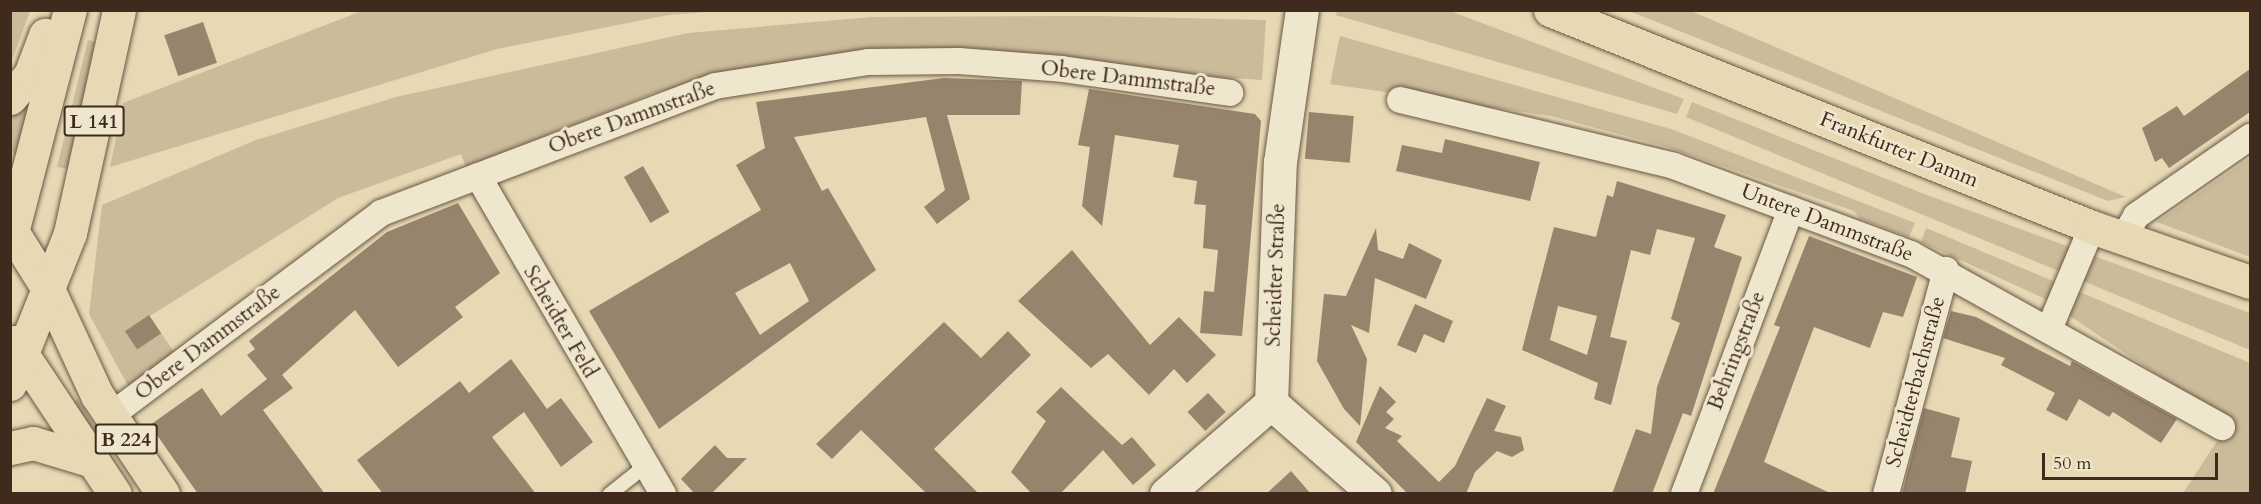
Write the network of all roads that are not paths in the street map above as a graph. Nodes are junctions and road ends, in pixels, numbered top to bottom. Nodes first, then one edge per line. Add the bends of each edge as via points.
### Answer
1 (52, 10) edge
2 (70, 10) edge
3 (119, 10) edge
4 (1302, 10) edge
5 (1550, 10) edge
6 (1230, 93) dead end
7 (10, 98) edge
8 (1400, 100) dead end
9 (2250, 137) edge
10 (478, 176) junction
11 (1791, 209) junction
12 (2092, 227) junction
13 (70, 232) junction
14 (2124, 237) junction
15 (15, 245) edge
16 (1946, 270) junction
17 (2250, 282) edge
18 (48, 289) junction
19 (2050, 327) junction
20 (17, 344) edge
21 (89, 383) junction
22 (1271, 403) junction
23 (110, 416) junction
24 (2222, 427) dead end
25 (10, 448) edge
26 (93, 461) junction
27 (644, 467) junction
28 (115, 494) edge
29 (163, 494) edge
30 (610, 494) edge
31 (663, 494) edge
32 (1166, 494) edge
33 (1375, 494) edge
34 (1684, 494) edge
35 (1886, 494) edge

1 - 7 main road via 30,75
2 - 15 main road, L 141
3 - 13 main road, L 141
4 - 22 street, Scheidter Straße via 1279,182
5 - 12 main road, Frankfurter Damm
6 - 10 street, Obere Dammstraße via 1062,69 868,62 715,86
8 - 11 street, Untere Dammstraße via 1607,147
9 - 14 street via 2136,216
10 - 23 street, Obere Dammstraße via 381,213 345,236 216,341
10 - 27 street, Scheidter Feld
11 - 16 street, Untere Dammstraße
11 - 34 street, Behringstraße
12 - 14 main road, Frankfurter Damm
12 - 19 street
13 - 15 main road
13 - 18 main road, L 141
14 - 17 main road, Frankfurter Damm
15 - 18 main road, B 224
16 - 19 street, Untere Dammstraße
16 - 35 street, Scheidterbachstraße
18 - 20 main road, L 141
18 - 21 main road, B 224
19 - 24 street, Untere Dammstraße
20 - 21 main road
20 - 26 main road, B 224
21 - 23 main road, B 224
22 - 32 street
22 - 33 street
23 - 29 main road, B 224
25 - 26 main road via 33,443
26 - 28 main road, B 224
27 - 30 lane
27 - 31 street, Scheidter Feld

